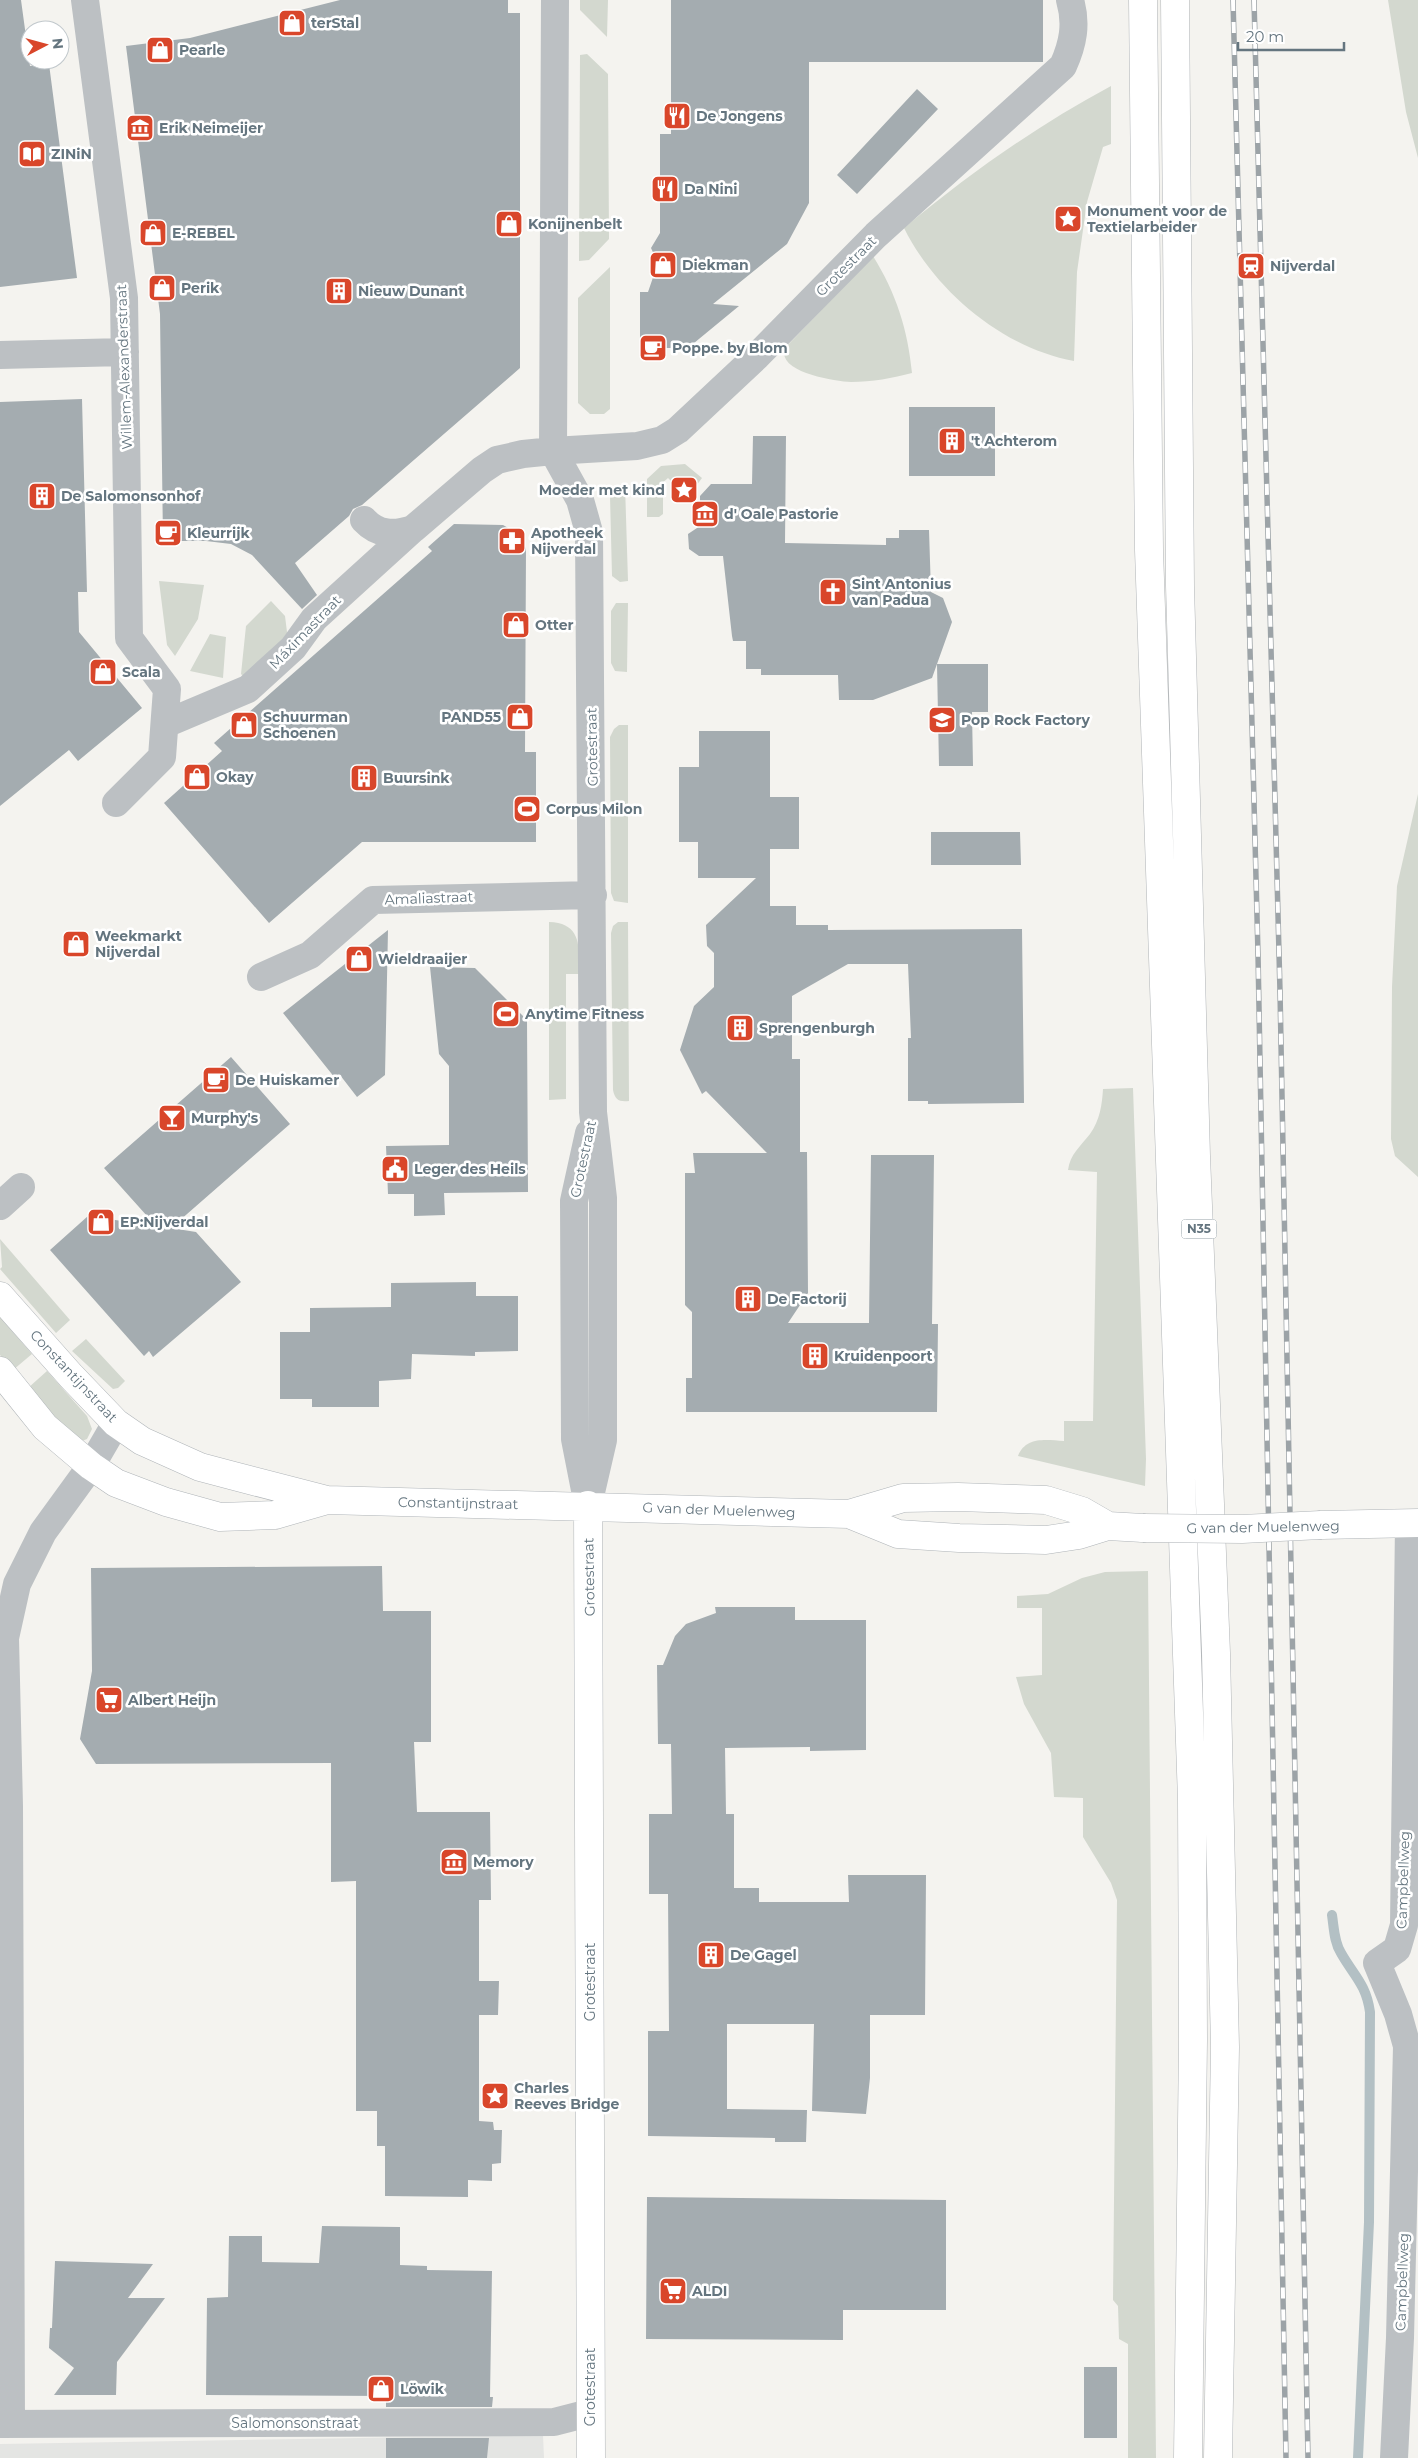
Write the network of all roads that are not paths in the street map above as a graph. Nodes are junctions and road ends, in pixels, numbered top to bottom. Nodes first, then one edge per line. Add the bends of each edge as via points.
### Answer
1 (84, 0) edge
2 (555, 0) edge
3 (1070, 0) edge
4 (1143, 0) edge
5 (1175, 0) edge
6 (125, 352) junction
7 (0, 355) edge
8 (553, 451) junction
9 (364, 520) dead end
10 (413, 528) junction
11 (165, 724) junction
12 (116, 803) dead end
13 (593, 895) junction
14 (261, 977) dead end
15 (21, 1187) dead end
16 (0, 1206) edge
17 (0, 1296) edge
18 (0, 1371) edge
19 (116, 1423) junction
20 (91, 1466) junction
21 (327, 1500) junction
22 (588, 1506) junction
23 (849, 1514) junction
24 (1413, 1524) edge
25 (1108, 1526) junction
26 (589, 2414) junction
27 (6, 2424) edge
28 (591, 2458) edge
29 (1188, 2458) edge
30 (1218, 2458) edge
31 (1394, 2458) edge

1 - 6 street, Willem-Alexanderstraat via 124,298
2 - 8 street, Grotestraat
3 - 8 street, Grotestraat via 1074,28 1071,48 1063,66 876,236 678,430 662,440 637,446
4 - 29 main road, N35 via 1149,550 1192,1800
5 - 30 main road, N35 via 1180,586 1196,1156 1216,1654 1225,2047
6 - 7 street
6 - 11 street, Willem-Alexanderstraat via 129,638 167,689
8 - 10 street, Máximastraat via 497,460
8 - 13 street, Grotestraat via 580,500 590,532
9 - 10 street, Máximastraat via 371,528 390,534
10 - 11 street, Máximastraat via 314,619 293,648 248,689
11 - 12 street via 162,757
13 - 14 street, Amaliastraat via 373,900 310,955
13 - 22 street, Grotestraat via 593,1112 603,1198 603,1440
15 - 16 street
17 - 19 main road, Constantijnstraat
18 - 20 main road, Constantijnstraat via 45,1427
19 - 20 street
19 - 21 main road, Constantijnstraat via 142,1441 200,1467
20 - 21 main road, Constantijnstraat via 133,1490 220,1517 275,1514
20 - 27 street via 43,1532 18,1584 5,1638 9,1806
21 - 22 main road, Constantijnstraat
22 - 23 main road, G van der Muelenweg
22 - 26 main road, Grotestraat
23 - 25 main road, G van der Muelenweg via 898,1534 959,1538 1046,1540
23 - 25 main road, G van der Muelenweg via 903,1498 1046,1500 1082,1511
24 - 25 main road, G van der Muelenweg, bridge via 1242,1529
24 - 31 street, Campbellweg via 1404,1925 1397,1949 1377,1963 1408,2046
26 - 27 street, Salomonsonstraat via 554,2422
26 - 28 main road, Grotestraat

